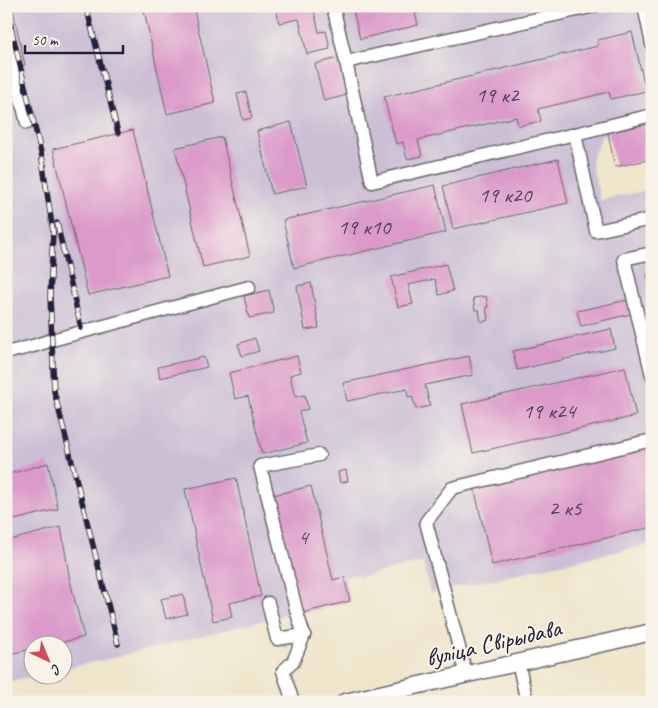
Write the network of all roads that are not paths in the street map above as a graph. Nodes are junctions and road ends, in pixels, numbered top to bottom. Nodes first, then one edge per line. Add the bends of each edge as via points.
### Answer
1 (333, 6) edge
2 (595, 6) edge
3 (644, 6) edge
4 (6, 38) edge
5 (652, 44) edge
6 (346, 62) junction
7 (652, 115) edge
8 (26, 123) dead end
9 (575, 134) junction
10 (652, 220) edge
11 (652, 253) edge
12 (249, 287) dead end
13 (6, 353) edge
14 (652, 375) edge
15 (652, 440) edge
16 (319, 455) dead end
17 (268, 603) dead end
18 (652, 632) edge
19 (304, 635) junction
20 (518, 662) junction
21 (466, 674) junction
22 (292, 702) edge
23 (346, 702) edge
24 (527, 702) edge

1 - 6 lane
2 - 6 lane
3 - 5 lane
4 - 8 lane
6 - 9 lane via 372,182
7 - 9 lane
9 - 10 lane via 596,231
11 - 14 lane via 624,259
12 - 13 lane
15 - 21 lane via 452,488 426,522
16 - 19 lane via 260,466
17 - 19 lane via 277,639
18 - 20 main road, вуліца Свірыдава
19 - 22 lane via 293,662 283,671
20 - 21 main road, вуліца Свірыдава
20 - 24 lane
21 - 23 main road, вуліца Свірыдава

